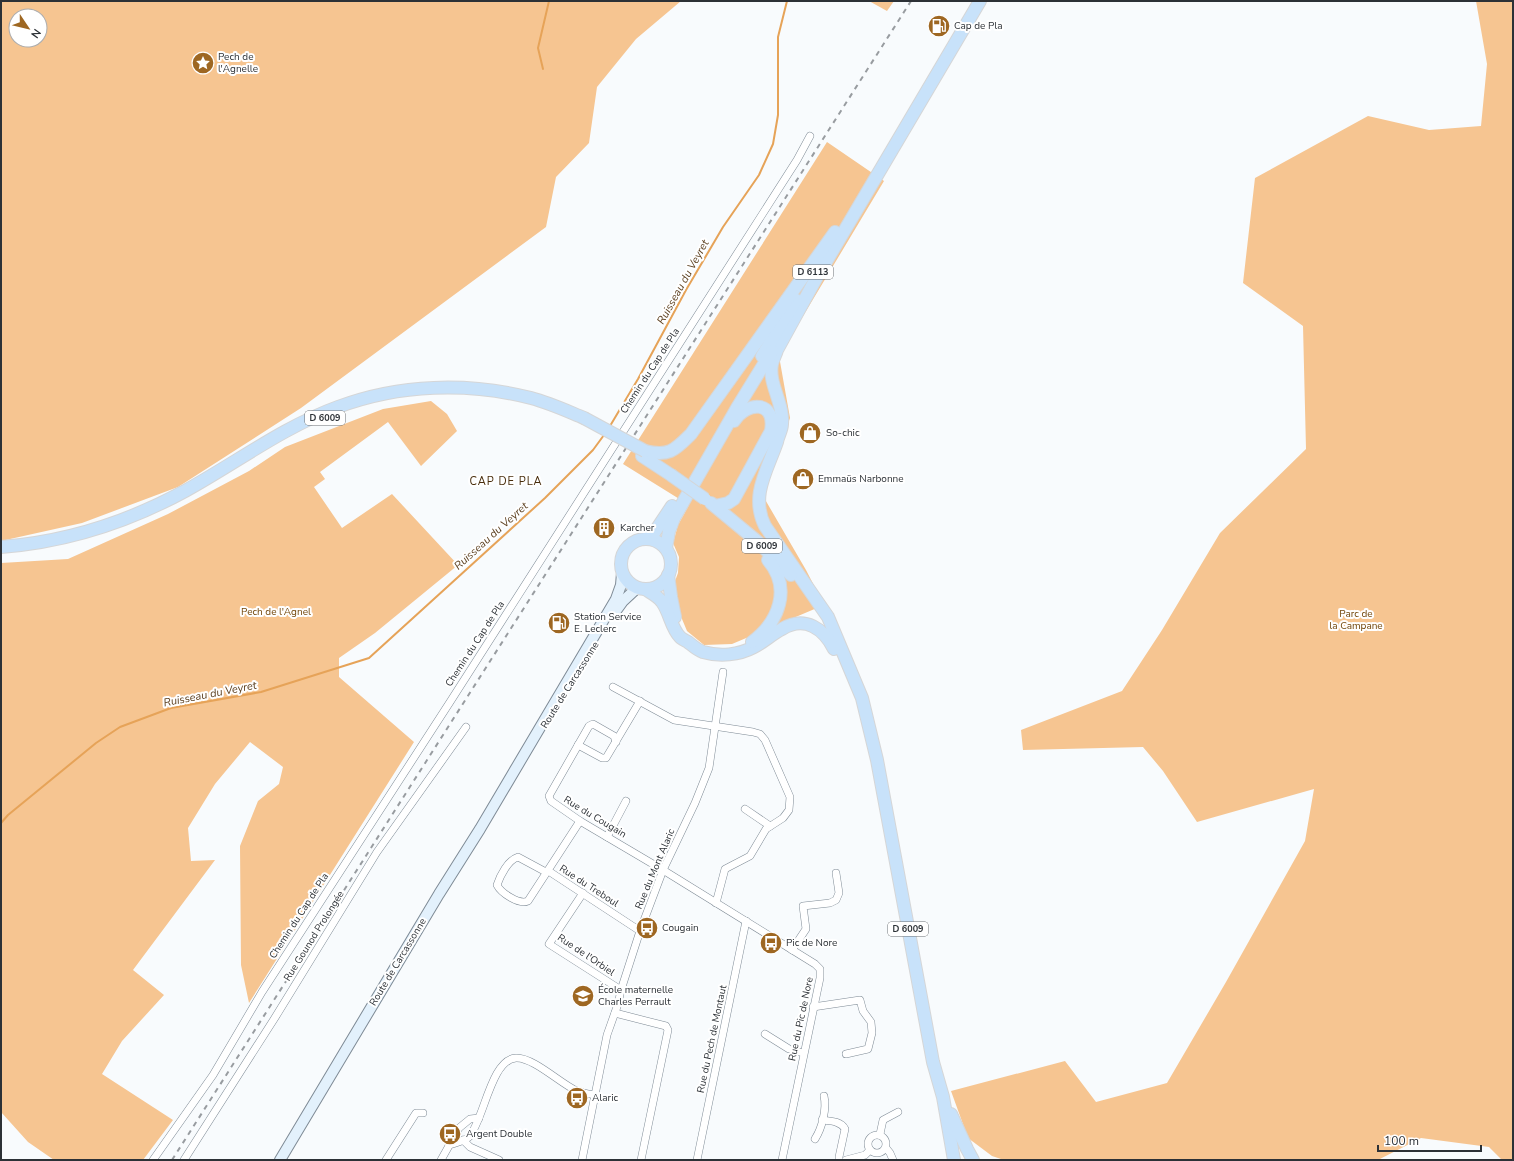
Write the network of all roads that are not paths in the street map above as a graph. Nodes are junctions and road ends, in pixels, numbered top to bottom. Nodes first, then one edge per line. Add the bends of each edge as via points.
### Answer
1 (974, 1) edge
2 (980, 1) edge
3 (810, 136) dead end
4 (844, 220) junction
5 (823, 266) junction
6 (584, 420) junction
7 (643, 453) junction
8 (694, 481) junction
9 (710, 503) junction
10 (646, 539) junction
11 (1, 547) edge
12 (666, 548) junction
13 (1, 553) edge
14 (622, 573) junction
15 (668, 576) junction
16 (641, 589) junction
17 (836, 640) junction
18 (687, 642) junction
19 (737, 654) junction
20 (723, 672) dead end
21 (612, 687) dead end
22 (640, 701) junction
23 (715, 726) junction
24 (466, 727) dead end
25 (616, 742) junction
26 (578, 745) junction
27 (877, 760) junction
28 (518, 766) junction
29 (626, 801) dead end
30 (745, 809) dead end
31 (580, 821) junction
32 (770, 826) junction
33 (607, 837) junction
34 (663, 870) junction
35 (547, 872) junction
36 (836, 873) dead end
37 (583, 893) junction
38 (716, 903) junction
39 (746, 922) junction
40 (640, 931) junction
41 (792, 950) junction
42 (621, 990) junction
43 (813, 1007) junction
44 (615, 1013) junction
45 (765, 1034) dead end
46 (803, 1053) junction
47 (846, 1054) dead end
48 (595, 1095) junction
49 (824, 1096) dead end
50 (943, 1097) junction
51 (898, 1112) dead end
52 (423, 1113) dead end
53 (479, 1118) junction
54 (822, 1120) junction
55 (880, 1134) junction
56 (815, 1139) dead end
57 (463, 1140) junction
58 (449, 1145) junction
59 (886, 1148) junction
60 (870, 1150) junction
61 (153, 1160) edge
62 (184, 1160) edge
63 (280, 1160) edge
64 (386, 1160) edge
65 (441, 1160) edge
66 (499, 1160) edge
67 (582, 1160) edge
68 (641, 1160) edge
69 (697, 1160) edge
70 (782, 1160) edge
71 (839, 1160) edge
72 (846, 1160) edge
73 (893, 1160) edge
74 (954, 1160) edge
75 (973, 1160) edge

1 - 4 main road, D 6113
2 - 5 main road, D 6113
3 - 61 street, Chemin du Cap de Pla via 644,401 262,992 213,1075
4 - 7 main road via 691,434 674,450 663,454
4 - 10 main road, D 6113 via 672,507 654,533
5 - 8 main road, D 6113
5 - 17 main road via 772,364 773,381 781,404 782,425 762,482 758,504 764,526 828,617
6 - 7 main road, D 6009, bridge
6 - 11 main road, D 6009 via 554,405 506,393 447,387 375,395 316,416 280,434 185,491 123,520 64,537
6 - 13 main road, D 6009 via 527,403 492,396 420,395 377,401 340,412 296,432 186,496 136,520 69,542
7 - 9 main road, D 6009, bridge
8 - 9 main road via 738,414 753,406 760,406 768,411 773,422 771,431 734,499 728,503
8 - 12 main road, D 6113 via 674,518
9 - 17 main road, D 6009 via 758,542 788,572 813,602
9 - 19 main road via 769,561 780,583 780,599 774,618 756,639
10 - 12 main road via 659,542
10 - 14 main road via 632,543 626,548 622,554
12 - 15 main road via 671,560
14 - 16 main road via 626,580
14 - 28 main road, Route de Carcassonne via 622,585 616,599
15 - 16 main road via 659,586
15 - 18 main road via 673,609 678,626
16 - 18 main road via 655,595 661,601 680,637
16 - 28 main road, Route de Carcassonne via 619,606
17 - 27 main road, D 6009 via 862,698
18 - 19 main road via 712,654
19 - 27 main road via 753,648 784,628 797,624 809,625 820,630 830,642 851,685
20 - 23 street, Rue du Mont Alaric
21 - 22 street
22 - 23 street via 674,720
22 - 25 street
23 - 32 street via 753,732 760,734 765,740 790,797 789,810 784,818
23 - 34 street, Rue du Mont Alaric via 709,768
24 - 62 street, Rue Gounod Prolongée via 377,852
25 - 26 street via 606,758
25 - 26 street, Rue du Cougain via 614,736 593,724 589,726
26 - 31 street, Rue du Cougain via 549,796 550,801
27 - 50 main road, D 6009 via 933,1062
28 - 63 main road, Route de Carcassonne
29 - 33 street
30 - 32 street
31 - 33 street, Rue du Cougain
31 - 35 street
32 - 38 street via 750,856 725,869
33 - 34 street, Rue du Cougain
34 - 38 street, Rue du Pic de Nore
34 - 40 street, Rue du Mont Alaric
35 - 35 street, Rue du Treboul via 518,857 513,858 497,885 499,889 524,903 528,901
35 - 37 street, Rue du Treboul
36 - 41 street via 839,893 836,900 803,906 806,929
37 - 40 street, Rue du Treboul
37 - 42 street, Rue de l'Orbiel via 549,944
38 - 39 street, Rue du Pic de Nore
39 - 41 street, Rue du Pic de Nore
39 - 69 street, Rue du Pech de Montaut
40 - 42 street, Rue du Mont Alaric
41 - 43 street, Rue du Pic de Nore via 820,970
42 - 44 street, Rue du Mont Alaric
43 - 46 street, Rue du Pic de Nore
43 - 47 street via 860,1000 863,1011 871,1022 872,1033 868,1049
44 - 48 street, Rue du Mont Alaric via 607,1035
44 - 68 street via 666,1026 668,1030
45 - 46 street via 789,1049
46 - 70 street, Rue du Pic de Nore
48 - 53 street via 577,1091 533,1062 516,1058 501,1066
48 - 67 street, Rue du Mont Alaric
49 - 54 street via 826,1103
50 - 74 main road, D 6009
50 - 75 main road, D 6009
51 - 55 street via 883,1120
52 - 64 street via 416,1113
53 - 57 street via 468,1138
53 - 58 street via 470,1119 459,1128
54 - 56 street
54 - 71 street via 844,1126
55 - 59 street via 886,1139
55 - 60 street via 870,1138
57 - 58 street
57 - 66 street via 470,1147
58 - 65 street
59 - 60 street via 876,1152
59 - 73 street
60 - 72 street via 865,1155

